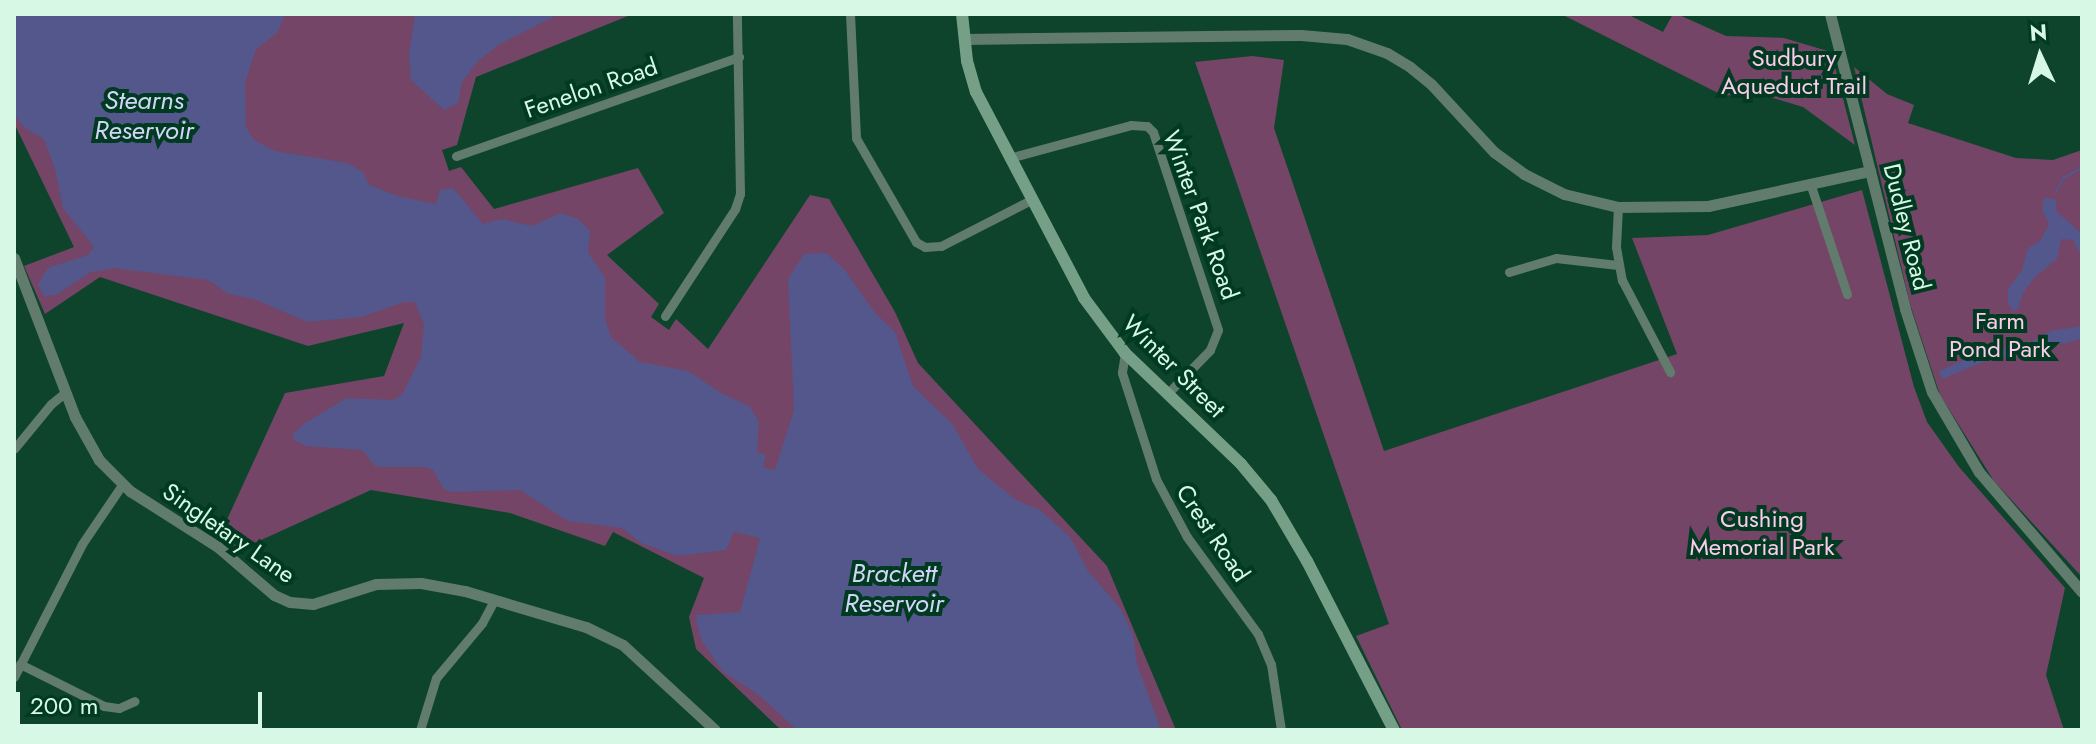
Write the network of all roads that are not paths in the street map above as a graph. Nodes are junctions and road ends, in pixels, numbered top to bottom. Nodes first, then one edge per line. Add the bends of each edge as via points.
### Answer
1 (737, 14) edge
2 (850, 14) edge
3 (962, 14) edge
4 (1830, 14) edge
5 (964, 39) junction
6 (739, 57) junction
7 (456, 156) dead end
8 (1009, 158) junction
9 (1870, 171) junction
10 (1811, 186) junction
11 (1031, 200) junction
12 (1618, 207) junction
13 (14, 258) edge
14 (1618, 265) junction
15 (1509, 272) dead end
16 (1847, 294) dead end
17 (665, 316) dead end
18 (1125, 353) junction
19 (1670, 372) dead end
20 (66, 392) junction
21 (1167, 394) junction
22 (14, 449) edge
23 (122, 485) junction
24 (2082, 592) edge
25 (494, 600) junction
26 (20, 664) junction
27 (14, 677) edge
28 (135, 701) dead end
29 (420, 730) edge
30 (715, 730) edge
31 (1281, 730) edge
32 (1394, 730) edge

1 - 6 street
2 - 11 street via 856,138 916,242 941,246
3 - 5 main road, Winter Street
4 - 9 street, Dudley Road
5 - 8 main road, Winter Street via 972,81
5 - 12 street via 1347,39 1387,53 1421,75 1494,152 1524,174 1564,194
6 - 7 street, Fenelon Road
6 - 17 street via 740,194
8 - 11 main road, Winter Street
8 - 21 street, Winter Park Road via 1131,125 1150,128 1218,330 1210,350
9 - 10 street
9 - 24 street, Dudley Road via 1911,332 1938,405 1983,477
10 - 12 street via 1699,207
10 - 16 street
11 - 18 main road, Winter Street via 1084,298
12 - 14 street
13 - 20 street, Singletary Lane
14 - 15 street via 1556,258
14 - 19 street via 1625,289
18 - 21 main road, Winter Street
18 - 31 street, Crest Road via 1122,373 1156,479 1187,537 1258,634 1271,664
20 - 22 street
20 - 23 street, Singletary Lane via 86,440
21 - 32 main road, Winter Street via 1241,464 1280,512
23 - 25 street, Singletary Lane via 290,602 313,604 376,584 409,582
23 - 26 street via 82,544
25 - 29 street via 487,617 436,678
25 - 30 street, Singletary Lane via 615,640
26 - 27 street
26 - 28 street via 104,706 119,708

